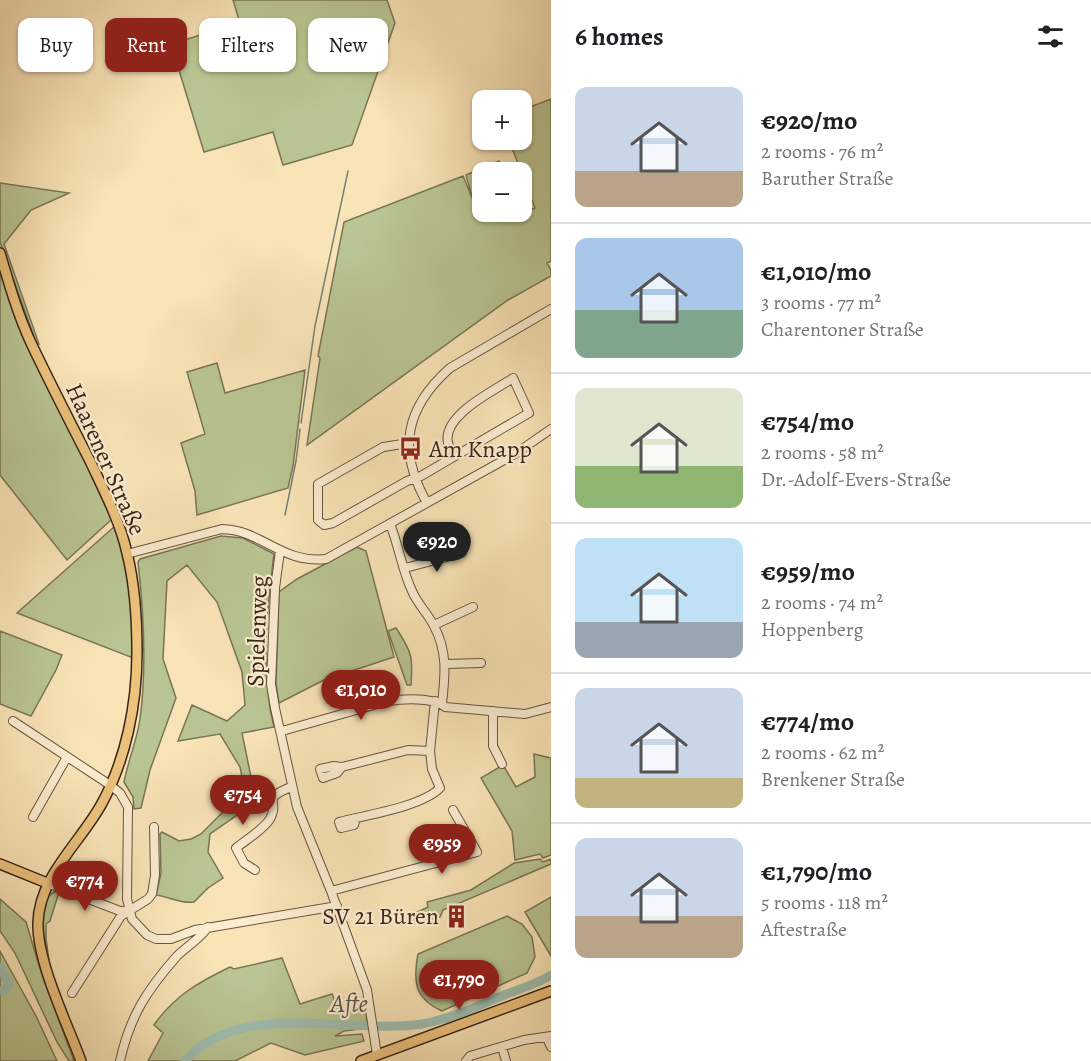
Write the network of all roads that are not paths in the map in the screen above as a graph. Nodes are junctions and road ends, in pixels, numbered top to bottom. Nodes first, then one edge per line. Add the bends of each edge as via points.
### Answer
1 (0, 254) edge
2 (551, 309) edge
3 (551, 429) edge
4 (409, 443) junction
5 (455, 456) junction
6 (414, 478) junction
7 (427, 503) junction
8 (390, 524) junction
9 (280, 551) junction
10 (462, 553) dead end
11 (127, 554) junction
12 (405, 568) junction
13 (473, 607) dead end
14 (434, 626) junction
15 (446, 663) junction
16 (481, 663) dead end
17 (439, 702) junction
18 (551, 707) edge
19 (493, 711) junction
20 (13, 722) dead end
21 (282, 730) junction
22 (430, 751) junction
23 (67, 757) junction
24 (502, 764) dead end
25 (342, 767) dead end
26 (110, 785) junction
27 (291, 787) junction
28 (453, 810) dead end
29 (33, 817) dead end
30 (356, 818) dead end
31 (154, 827) dead end
32 (0, 864) edge
33 (255, 870) dead end
34 (47, 883) junction
35 (332, 891) junction
36 (337, 906) junction
37 (129, 911) junction
38 (208, 927) junction
39 (551, 992) edge
40 (72, 993) dead end
41 (549, 1037) edge
42 (502, 1047) junction
43 (551, 1047) edge
44 (377, 1055) junction
45 (81, 1061) edge
46 (120, 1061) edge
47 (361, 1061) edge
48 (466, 1061) edge
49 (506, 1061) edge

1 - 11 main road, Haarener Straße via 30,342 106,494
2 - 4 street via 450,368 438,379 414,414
3 - 7 street via 515,454
4 - 6 street
4 - 6 street via 383,447 318,484 318,520 324,525 333,523
5 - 5 street via 529,413 513,378 458,415 450,427 448,442
5 - 6 street
6 - 7 street
7 - 8 street
8 - 9 street via 326,559 312,561
8 - 12 street
9 - 11 street via 243,531 222,529
9 - 21 street, Spielenweg via 271,684
10 - 12 street
11 - 26 main road, Haarener Straße via 135,605 135,683 131,720
12 - 14 street via 412,591
13 - 14 street
14 - 15 street
15 - 16 street
15 - 17 street
17 - 19 street via 445,707
17 - 21 street via 388,701
17 - 22 street
18 - 19 street via 525,714
19 - 24 street via 493,746
20 - 23 street
21 - 27 street, Spielenweg
22 - 25 street via 408,750
22 - 30 street via 440,788 419,801
23 - 26 street
23 - 29 street
26 - 34 main road, Haarener Straße via 90,823
26 - 37 street via 128,807
27 - 33 street via 275,793 269,821 236,848 244,863
27 - 35 street, Spielenweg
28 - 35 street via 477,852
31 - 37 street via 152,894
32 - 34 main road
34 - 37 street
34 - 45 main road via 39,911 39,942
35 - 36 street, Spielenweg
36 - 38 street
36 - 44 street, Spielenweg via 367,990
37 - 38 street via 141,929 156,939 171,939
37 - 40 street via 121,916
38 - 46 street via 179,954 141,1001 129,1026
39 - 44 main road
41 - 42 street
41 - 43 street
42 - 48 street via 470,1056
42 - 49 street
44 - 47 main road

